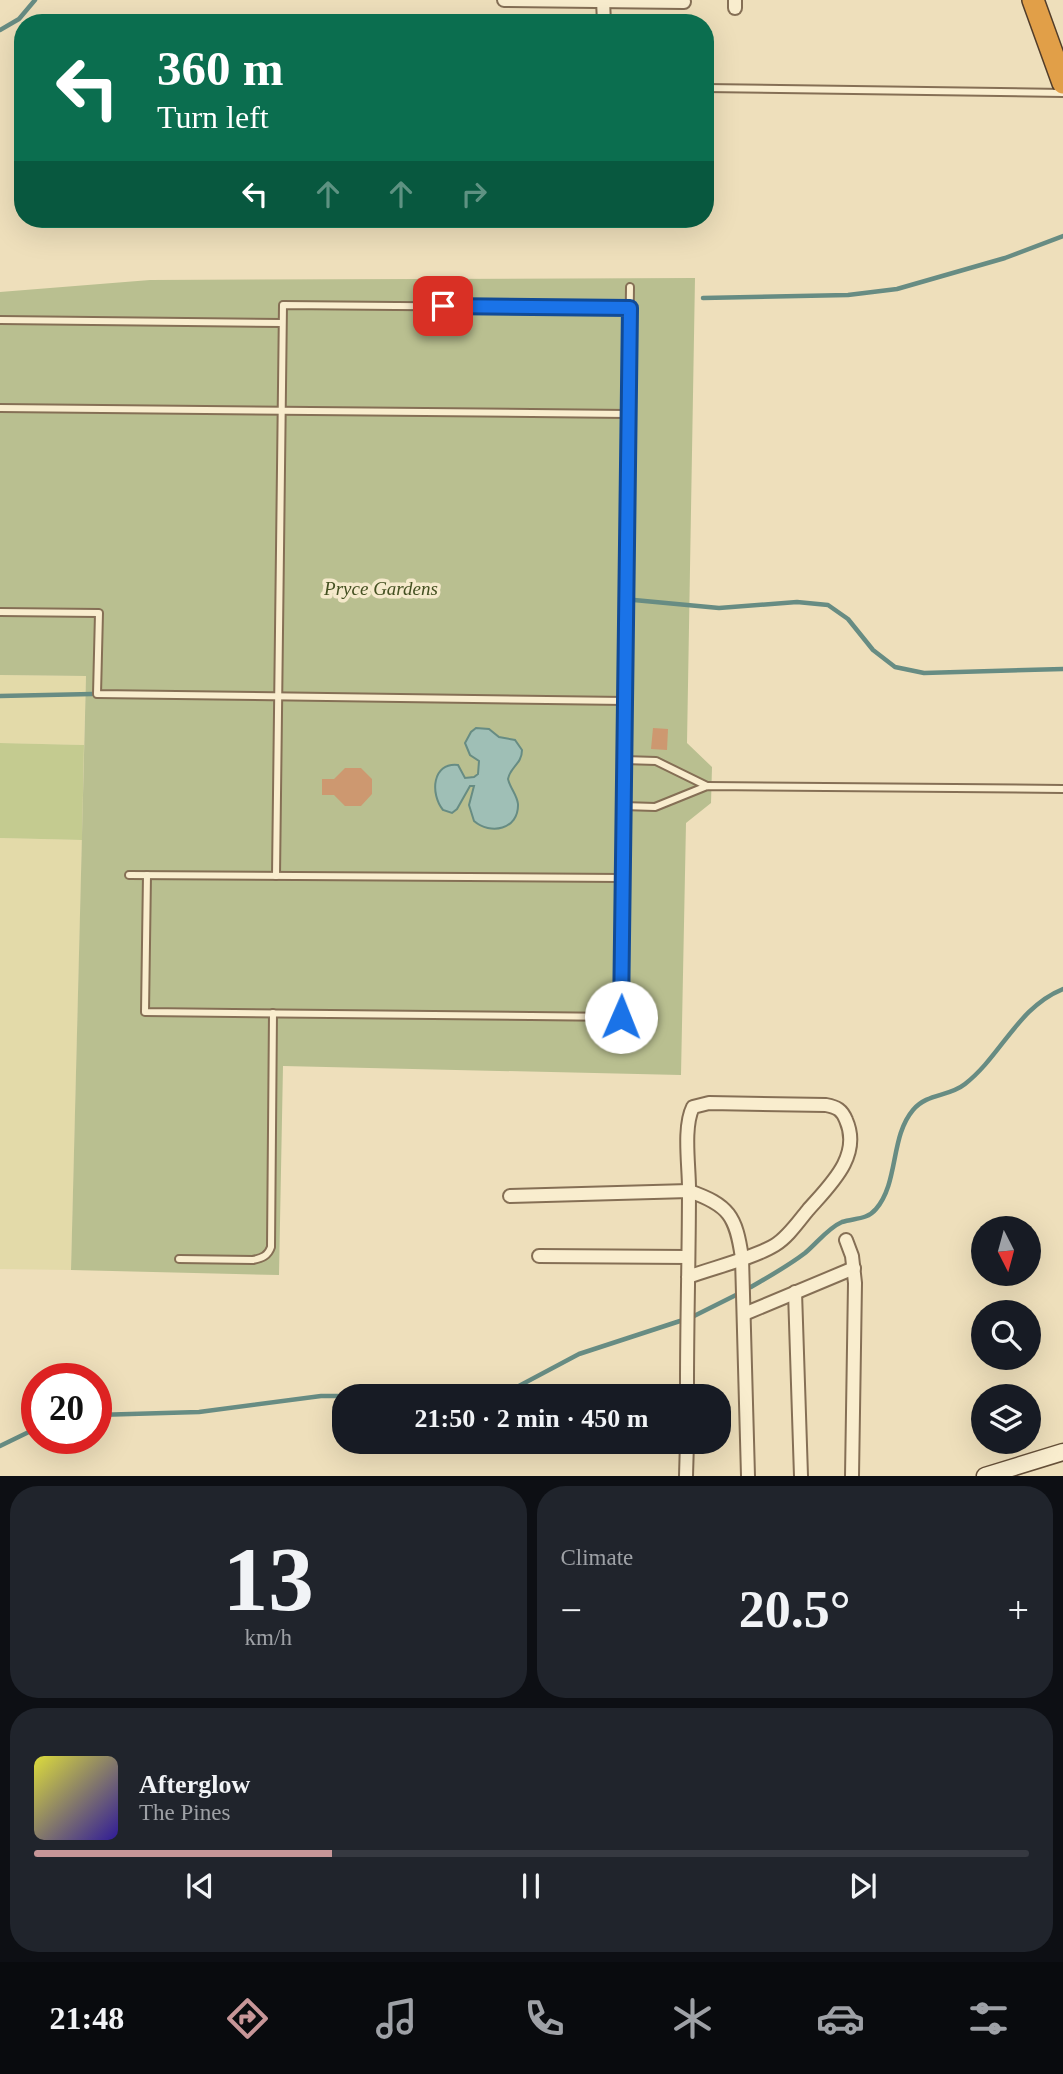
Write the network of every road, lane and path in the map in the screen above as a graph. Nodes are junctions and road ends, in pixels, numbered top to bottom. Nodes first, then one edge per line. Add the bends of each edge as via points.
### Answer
1 (505, 0) edge
2 (1033, 0) edge
3 (603, 1) edge
4 (684, 2) edge
5 (1063, 83) edge
6 (714, 88) edge
7 (1063, 93) edge
8 (630, 287) dead end
9 (630, 308) junction
10 (0, 320) edge
11 (282, 323) junction
12 (0, 408) edge
13 (282, 411) junction
14 (628, 414) junction
15 (0, 612) edge
16 (278, 697) junction
17 (625, 701) junction
18 (624, 760) junction
19 (707, 786) junction
20 (1063, 789) edge
21 (623, 806) junction
22 (129, 875) dead end
23 (147, 875) junction
24 (276, 876) junction
25 (622, 878) junction
26 (273, 1013) junction
27 (689, 1191) junction
28 (510, 1196) dead end
29 (846, 1240) dead end
30 (540, 1256) dead end
31 (688, 1256) junction
32 (742, 1258) junction
33 (179, 1259) dead end
34 (854, 1268) junction
35 (688, 1277) junction
36 (795, 1293) junction
37 (744, 1314) junction
38 (687, 1384) edge
39 (1063, 1452) edge
40 (687, 1454) edge
41 (687, 1475) edge
42 (748, 1475) edge
43 (801, 1475) edge
44 (852, 1475) edge
45 (985, 1475) edge

1 - 3 street
2 - 5 highway
3 - 4 street
6 - 7 lane
8 - 9 lane
9 - 11 lane via 283,305
9 - 14 lane
10 - 11 lane
11 - 13 lane
12 - 13 lane
13 - 14 lane
13 - 16 lane
14 - 17 lane
15 - 16 lane via 99,613 97,694
16 - 17 lane
16 - 24 lane
17 - 18 lane
18 - 19 lane via 656,761
18 - 21 lane
19 - 20 lane
19 - 21 lane via 655,807
21 - 25 lane
22 - 23 lane
23 - 24 lane
23 - 26 lane via 145,1012
24 - 25 lane
25 - 26 lane via 621,1017
26 - 33 lane via 269,1253 253,1260
27 - 28 street
27 - 31 street
27 - 32 street via 712,1199 732,1217
27 - 32 street via 688,1123 693,1107 709,1103 826,1105 843,1114 851,1136 850,1152 832,1183 783,1239
29 - 34 street
30 - 31 street
31 - 35 street
32 - 35 street
32 - 37 street
34 - 36 street
34 - 44 street
35 - 38 street
36 - 37 street
36 - 43 street
37 - 42 street
39 - 45 street
40 - 41 street

